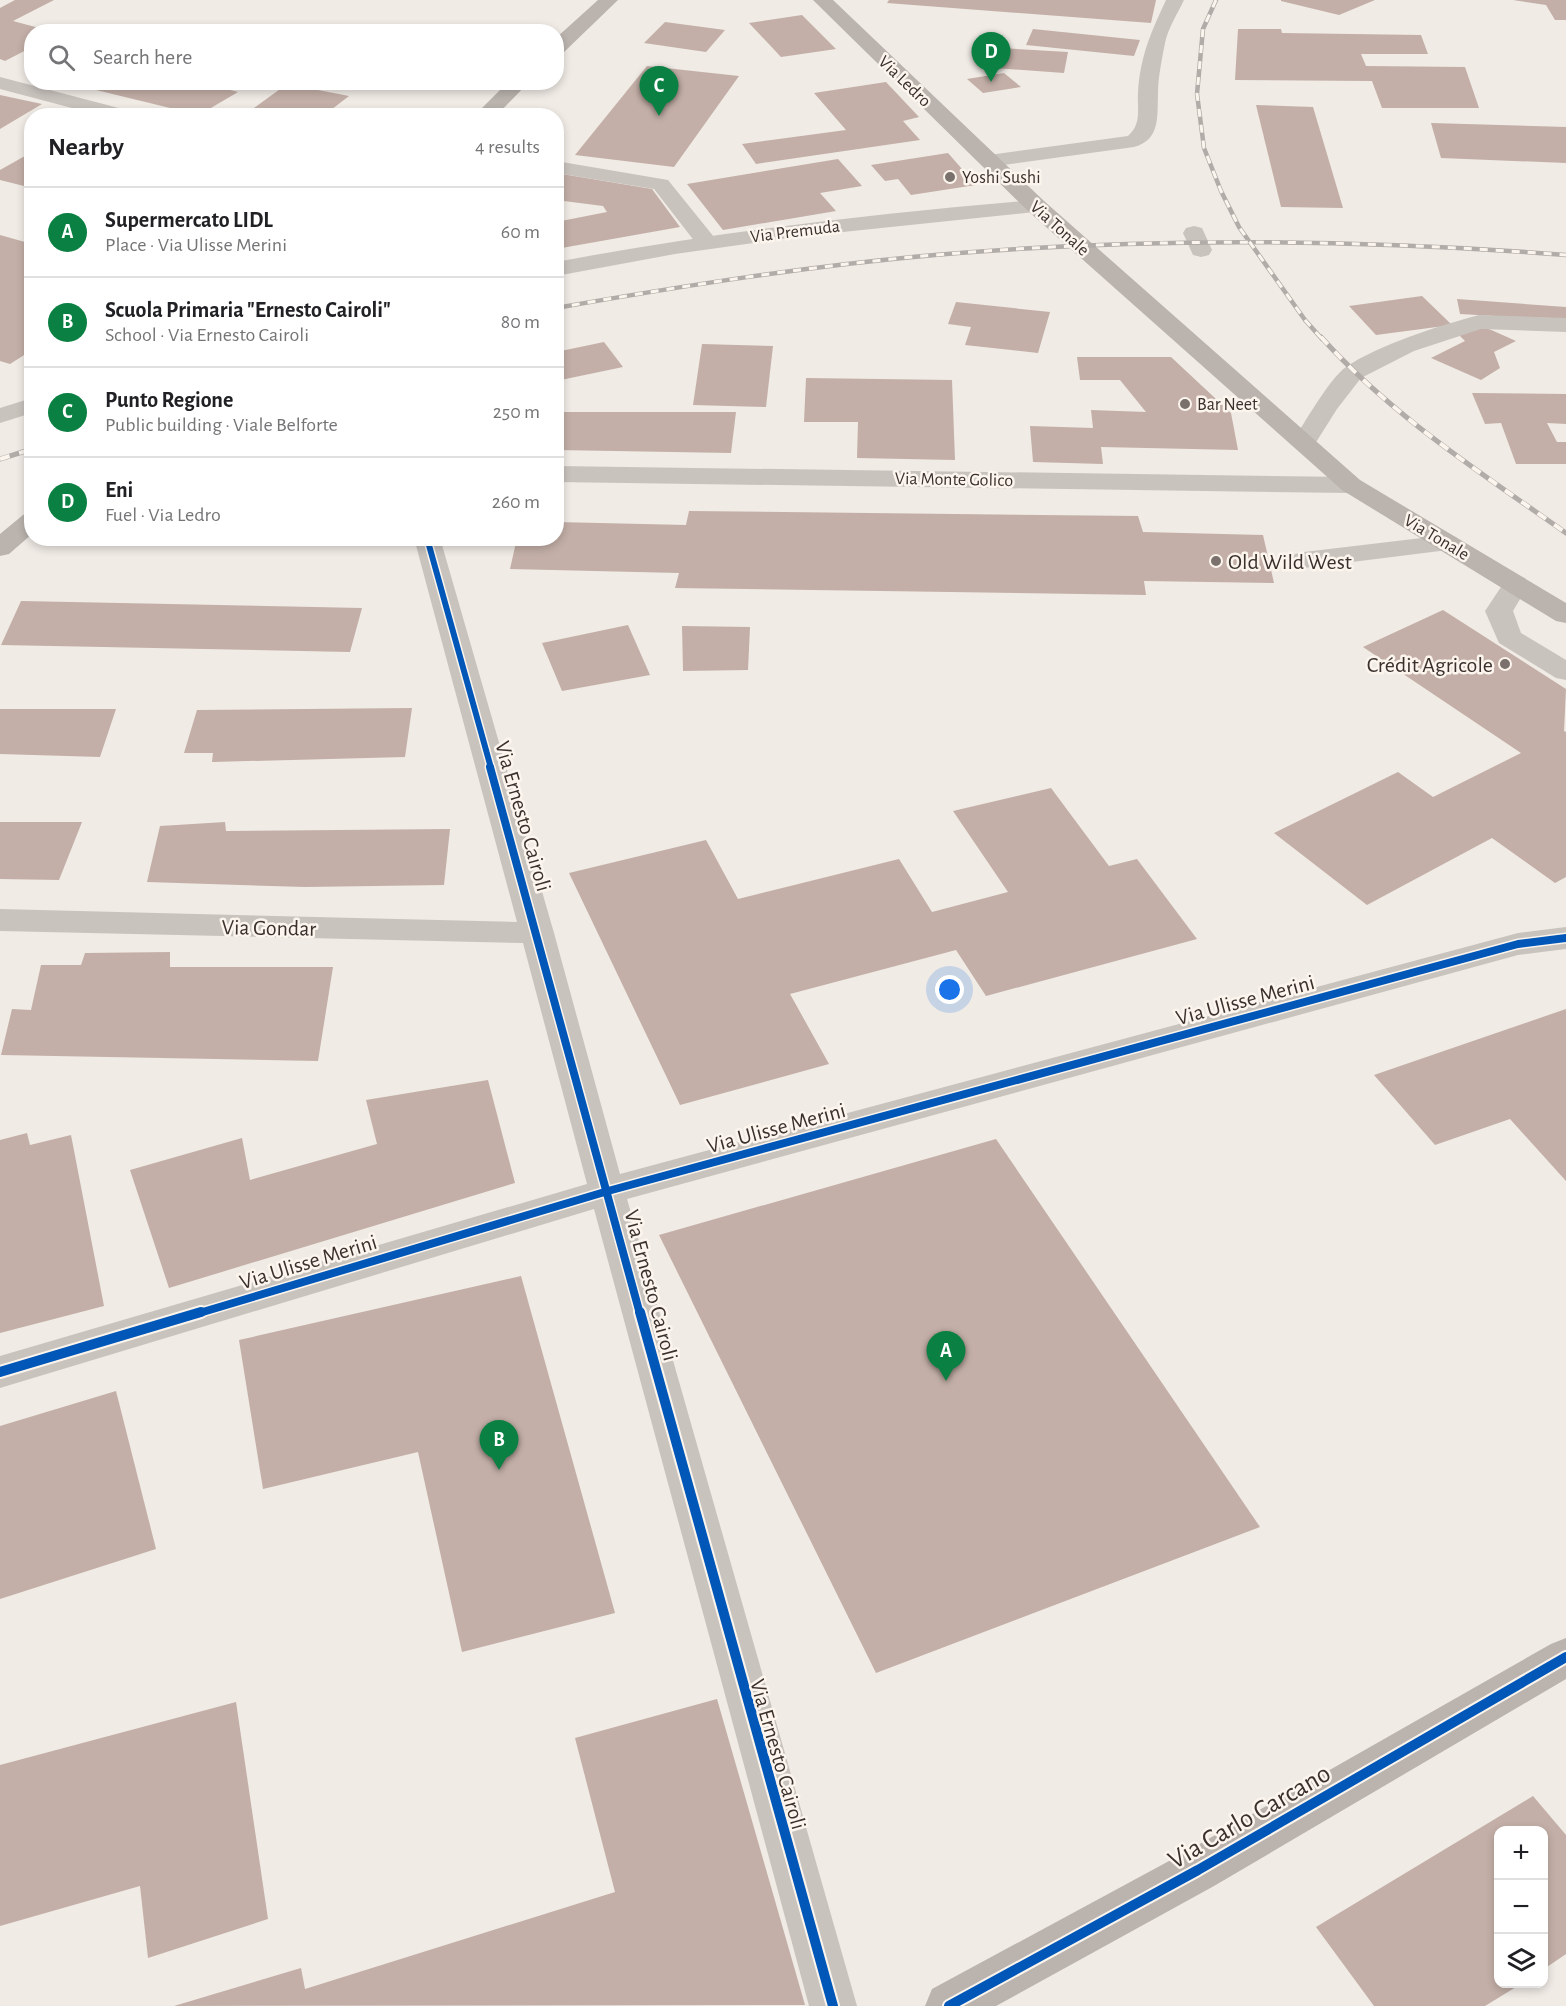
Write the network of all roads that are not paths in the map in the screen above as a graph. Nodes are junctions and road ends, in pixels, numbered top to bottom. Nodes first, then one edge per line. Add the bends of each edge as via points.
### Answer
1 (609, 0) edge
2 (822, 0) edge
3 (1175, 0) edge
4 (564, 42) edge
5 (0, 83) edge
6 (24, 89) edge
7 (27, 90) edge
8 (512, 90) edge
9 (96, 108) edge
10 (492, 108) edge
11 (988, 161) junction
12 (564, 168) edge
13 (1036, 206) junction
14 (707, 242) junction
15 (564, 268) edge
16 (1566, 325) edge
17 (0, 397) edge
18 (24, 403) edge
19 (24, 407) edge
20 (0, 416) edge
21 (1304, 442) junction
22 (564, 474) edge
23 (1352, 485) junction
24 (24, 527) edge
25 (1447, 543) junction
26 (429, 546) edge
27 (0, 548) edge
28 (1304, 560) dead end
29 (1516, 584) junction
30 (1566, 615) edge
31 (1566, 672) edge
32 (0, 920) edge
33 (538, 933) junction
34 (1566, 938) edge
35 (608, 1191) junction
36 (0, 1372) edge
37 (1566, 1657) edge
38 (832, 2006) edge
39 (949, 2006) edge

1 - 4 main road
2 - 11 main road, Via Ledro
3 - 11 street via 1156,40 1144,133 1134,141
5 - 6 street
7 - 9 street
8 - 10 main road
11 - 13 main road, Via Tonale
12 - 14 street via 661,184
13 - 14 street, Via Premuda
13 - 21 main road, Via Tonale
14 - 15 street, Via Premuda
16 - 21 street via 1479,322 1406,346 1353,373
17 - 18 street
19 - 20 street
21 - 23 main road, Via Tonale
22 - 23 street, Via Monte Golico
23 - 25 main road, Via Tonale
24 - 27 main road
25 - 28 street
25 - 29 main road, Via Tonale
26 - 33 street, Via Ernesto Cairoli
29 - 30 main road, Via Tonale
29 - 31 street via 1499,611 1509,637
32 - 33 street, Via Gondar
33 - 35 street, Via Ernesto Cairoli
34 - 35 street, Via Ulisse Merini via 1506,947
35 - 36 street, Via Ulisse Merini
35 - 38 street, Via Ernesto Cairoli via 734,1661
37 - 39 main road, Via Carlo Carcano via 1198,1870

